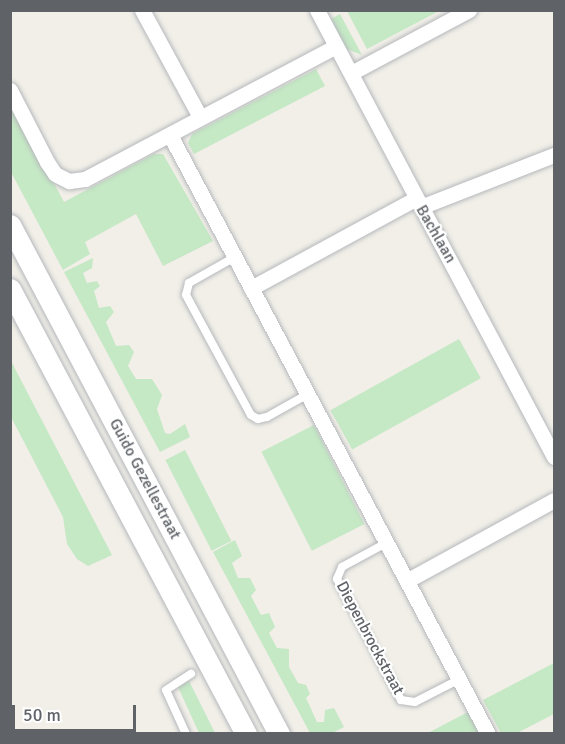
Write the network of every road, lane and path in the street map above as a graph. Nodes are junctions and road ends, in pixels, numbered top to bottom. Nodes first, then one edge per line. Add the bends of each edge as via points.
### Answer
1 (142, 10) edge
2 (317, 10) edge
3 (469, 10) edge
4 (336, 46) junction
5 (351, 73) junction
6 (10, 90) edge
7 (200, 117) junction
8 (170, 135) junction
9 (555, 155) edge
10 (419, 202) junction
11 (10, 225) edge
12 (235, 257) junction
13 (251, 288) junction
14 (10, 289) edge
15 (308, 394) junction
16 (555, 457) edge
17 (555, 500) edge
18 (388, 543) junction
19 (408, 580) junction
20 (191, 674) dead end
21 (460, 679) junction
22 (186, 734) edge
23 (246, 734) edge
24 (279, 734) edge
25 (488, 734) edge

1 - 7 street
2 - 4 street, Bachlaan
3 - 5 street
4 - 5 street, Bachlaan
4 - 7 street
5 - 10 street, Bachlaan
6 - 8 street via 46,162 55,174 69,182 85,179
7 - 8 street
8 - 12 street
9 - 10 street
10 - 13 street
10 - 16 street, Bachlaan
11 - 24 main road, Guido Gezellestraat
12 - 13 street
12 - 15 lane via 189,283 186,295 251,415 258,419 267,417
13 - 15 street
14 - 23 main road, Guido Gezellestraat
15 - 18 street
17 - 19 street
18 - 19 street
18 - 21 lane, Diepenbrockstraat via 342,567 337,579 401,700 415,702
19 - 21 street
20 - 22 lane via 166,690
21 - 25 street

